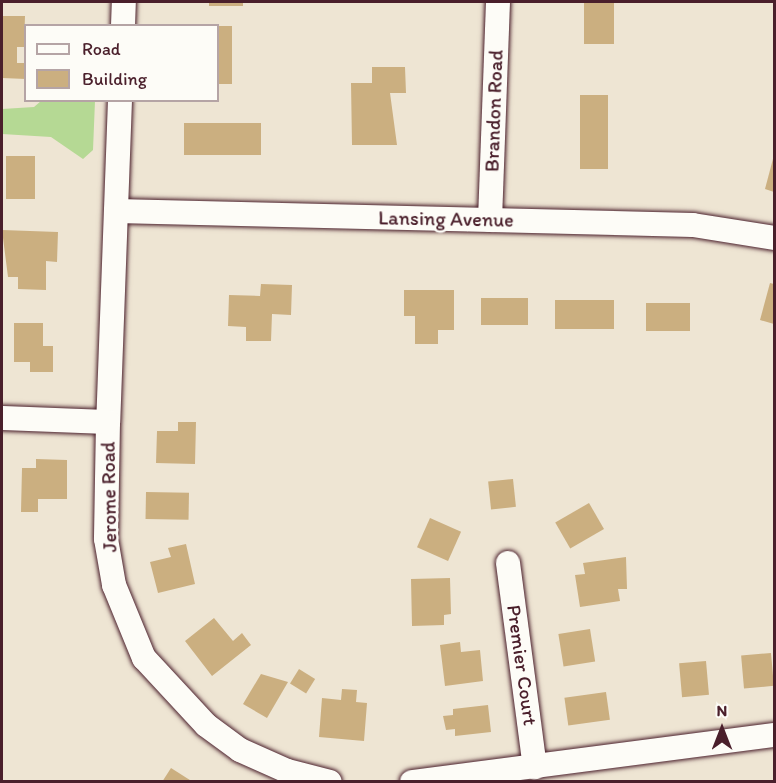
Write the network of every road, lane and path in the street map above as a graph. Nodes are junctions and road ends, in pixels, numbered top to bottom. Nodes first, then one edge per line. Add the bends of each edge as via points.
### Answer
1 (124, 2) edge
2 (498, 2) edge
3 (123, 24) edge
4 (120, 102) edge
5 (116, 211) junction
6 (490, 220) junction
7 (774, 238) edge
8 (2, 418) edge
9 (108, 422) junction
10 (508, 563) dead end
11 (774, 735) edge
12 (535, 767) junction
13 (330, 782) edge
14 (412, 782) edge

1 - 3 street
2 - 6 street, Brandon Road
4 - 5 street, Jerome Road
5 - 6 street, Lansing Avenue
5 - 9 street, Jerome Road
6 - 7 street, Lansing Avenue via 702,226
8 - 9 street
9 - 13 street, Jerome Road via 106,539 114,585 144,658 206,725 240,750 288,771
10 - 12 street, Premier Court
11 - 12 street
12 - 14 street

